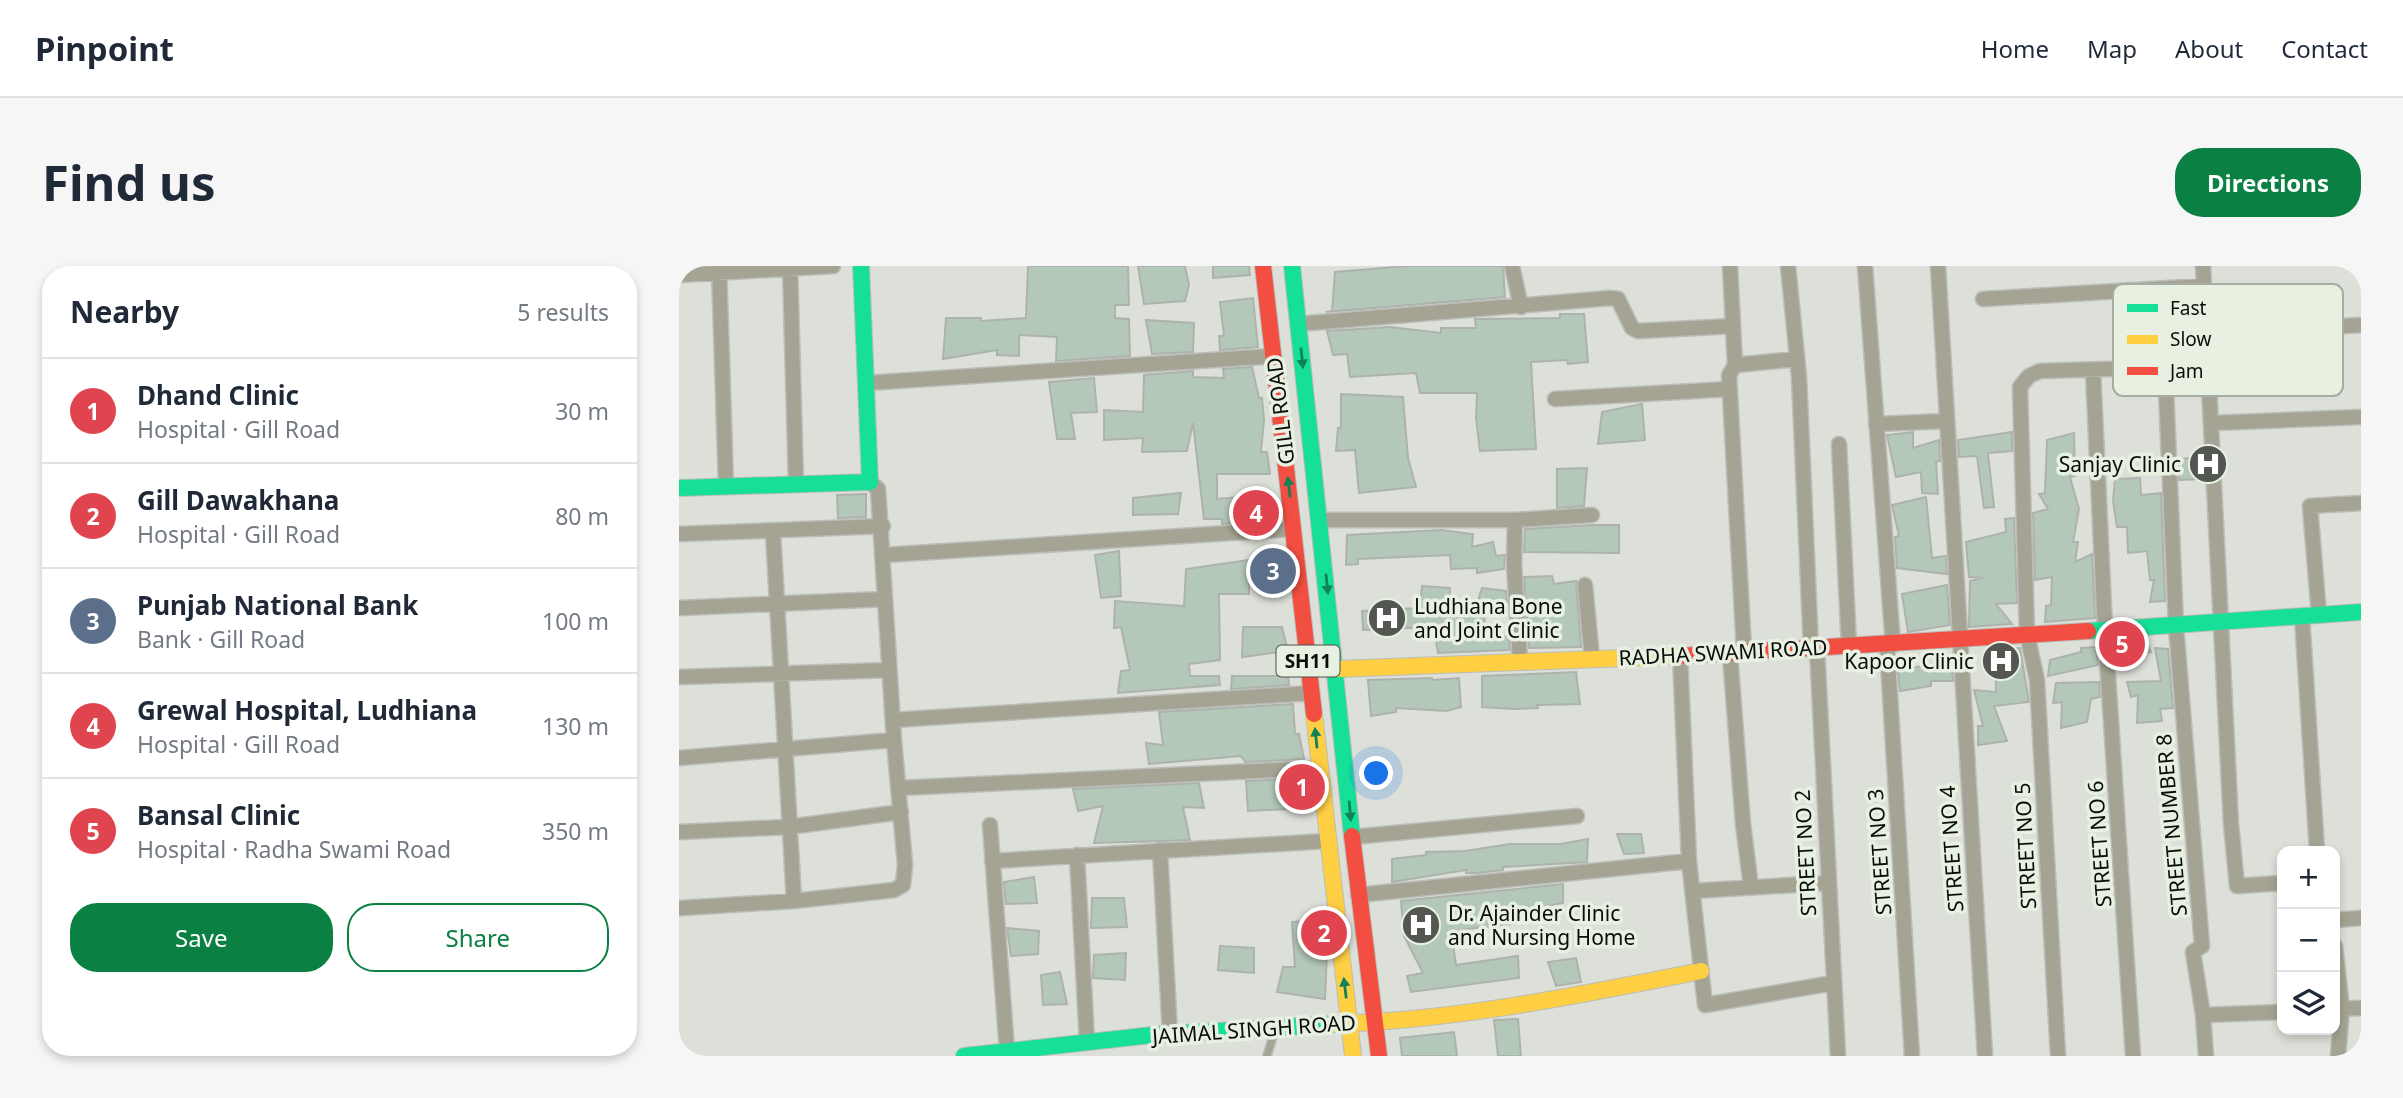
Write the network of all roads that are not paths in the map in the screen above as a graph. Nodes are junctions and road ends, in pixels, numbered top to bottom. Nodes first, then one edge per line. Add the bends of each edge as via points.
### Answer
1 (833, 266) edge
2 (861, 266) edge
3 (1263, 266) edge
4 (1292, 266) edge
5 (1512, 266) edge
6 (1730, 266) edge
7 (1788, 266) edge
8 (1865, 266) edge
9 (1938, 266) edge
10 (2203, 266) edge
11 (790, 267) edge
12 (719, 269) edge
13 (679, 275) edge
14 (2205, 284) edge
15 (2113, 291) edge
16 (1983, 299) dead end
17 (1521, 307) junction
18 (1298, 324) junction
19 (2361, 325) edge
20 (1733, 326) junction
21 (2343, 326) edge
22 (1274, 356) junction
23 (1797, 359) junction
24 (1735, 365) junction
25 (2113, 370) edge
26 (2093, 371) junction
27 (866, 383) junction
28 (1730, 389) junction
29 (2166, 396) edge
30 (2211, 396) edge
31 (1555, 399) dead end
32 (2361, 416) edge
33 (1947, 421) junction
34 (2213, 423) junction
35 (1876, 424) junction
36 (1839, 444) dead end
37 (870, 482) junction
38 (796, 484) junction
39 (726, 486) junction
40 (679, 488) edge
41 (2361, 503) edge
42 (1592, 515) dead end
43 (1320, 520) junction
44 (1515, 520) junction
45 (883, 526) junction
46 (1293, 529) junction
47 (773, 532) junction
48 (679, 534) edge
49 (884, 555) junction
50 (1585, 584) dead end
51 (885, 599) junction
52 (779, 606) junction
53 (679, 608) edge
54 (2361, 612) edge
55 (2319, 615) junction
56 (2302, 616) junction
57 (2221, 621) junction
58 (2176, 626) junction
59 (2105, 630) junction
60 (2028, 634) junction
61 (1961, 640) junction
62 (1890, 645) junction
63 (1849, 646) junction
64 (1814, 648) junction
65 (1737, 652) junction
66 (1680, 655) junction
67 (1592, 659) junction
68 (1520, 661) junction
69 (1337, 669) junction
70 (889, 670) junction
71 (780, 673) junction
72 (679, 677) edge
73 (1312, 693) junction
74 (894, 720) junction
75 (894, 740) junction
76 (784, 750) junction
77 (679, 758) edge
78 (1319, 768) junction
79 (899, 788) junction
80 (901, 812) junction
81 (1577, 816) dead end
82 (990, 825) dead end
83 (788, 827) junction
84 (679, 832) edge
85 (1352, 837) junction
86 (1327, 841) junction
87 (2317, 846) edge
88 (1160, 850) junction
89 (1077, 855) junction
90 (992, 861) junction
91 (1689, 861) junction
92 (1826, 883) junction
93 (2277, 883) edge
94 (1751, 887) junction
95 (1692, 891) junction
96 (1358, 895) junction
97 (794, 901) junction
98 (681, 908) dead end
99 (2361, 918) edge
100 (2340, 920) edge
101 (1701, 971) junction
102 (1833, 983) junction
103 (2361, 1008) edge
104 (2340, 1009) edge
105 (2277, 1012) edge
106 (2203, 1016) junction
107 (1376, 1021) junction
108 (1349, 1023) junction
109 (1277, 1026) junction
110 (1170, 1034) junction
111 (2338, 1035) edge
112 (1087, 1042) junction
113 (1007, 1051) junction
114 (964, 1056) edge
115 (1267, 1056) edge
116 (1353, 1056) edge
117 (1379, 1056) edge
118 (1838, 1056) edge
119 (1912, 1056) edge
120 (1985, 1056) edge
121 (2058, 1056) edge
122 (2133, 1056) edge
123 (2206, 1056) edge
124 (2338, 1056) edge

1 - 11 street
2 - 27 street
3 - 22 street, GILL ROAD / SH11
4 - 18 street, GILL ROAD / SH11
5 - 17 street
6 - 20 street
7 - 23 street
8 - 35 street, STREET NO 3
9 - 33 street, STREET NO 4
10 - 14 street
11 - 12 street
11 - 38 street
12 - 13 street
12 - 39 street
15 - 16 street
17 - 18 street
17 - 20 street via 1610,298 1618,299 1638,331
18 -> 43 street, GILL ROAD / SH11
19 - 21 street
20 - 24 street
22 - 27 street
46 -> 22 street, GILL ROAD / SH11
23 - 24 street
23 - 64 street
24 - 28 street via 1729,375
25 - 26 street
26 - 59 street, STREET NO 6
26 - 60 street, STREET NO 5 via 2040,371 2020,387
27 - 37 street
28 - 31 street
28 - 65 street
29 - 58 street
30 - 34 street
32 - 34 street
33 - 35 street
33 - 61 street, STREET NO 4
34 - 57 street
35 - 62 street, STREET NO 3
36 - 63 street
37 - 38 street
37 - 45 street via 878,489
38 - 39 street
39 - 40 street
41 - 55 street via 2310,506
42 - 44 street
43 - 44 street
43 -> 69 street, GILL ROAD / SH11
44 - 68 street
45 - 47 street
45 - 49 street
46 - 49 street
46 - 73 street, GILL ROAD / SH11
47 - 48 street
47 - 52 street
49 - 51 street
50 - 67 street
51 - 52 street
51 - 70 street
52 - 53 street
52 - 71 street
54 - 55 street, RADHA SWAMI ROAD
55 - 56 street, RADHA SWAMI ROAD
56 - 57 street, RADHA SWAMI ROAD
56 - 87 street
57 - 58 street, RADHA SWAMI ROAD
57 - 93 street via 2237,886
58 - 59 street, RADHA SWAMI ROAD
58 - 106 street, STREET NUMBER 8 via 2201,946 2193,952
59 - 60 street, RADHA SWAMI ROAD
59 - 122 street, STREET NO 6
60 - 61 street, RADHA SWAMI ROAD
60 - 121 street, STREET NO 5 via 2037,680
61 - 62 street, RADHA SWAMI ROAD
61 - 120 street, STREET NO 4
62 - 63 street, RADHA SWAMI ROAD
62 - 119 street, STREET NO 3
63 - 64 street, RADHA SWAMI ROAD
64 - 65 street, RADHA SWAMI ROAD
64 - 92 street, STREET NO 2
65 - 66 street, RADHA SWAMI ROAD
65 - 94 street via 1743,824
66 - 67 street, RADHA SWAMI ROAD
66 - 91 street
67 - 68 street, RADHA SWAMI ROAD
68 - 69 street, RADHA SWAMI ROAD
69 -> 85 street, GILL ROAD / SH11
70 - 71 street
70 - 74 street
71 - 72 street
71 - 76 street
73 - 74 street
78 -> 73 street, GILL ROAD / SH11
74 - 75 street
75 - 76 street
75 - 79 street
76 - 77 street
76 - 83 street
78 - 79 street
78 - 86 street, GILL ROAD / SH11
79 - 80 street
80 - 83 street
80 - 97 street via 903,885 894,890
81 - 85 street
82 - 90 street
83 - 84 street
83 - 97 street
85 - 96 street, GILL ROAD / SH11
86 - 88 street
108 -> 86 street, GILL ROAD / SH11
88 - 89 street
88 - 110 street
89 - 90 street
89 - 112 street
90 - 113 street
91 - 95 street
91 - 96 street
92 - 94 street
92 - 102 street, STREET NO 2
94 - 95 street
95 - 101 street
96 - 107 street, GILL ROAD / SH11
97 - 98 street
99 - 100 street
101 - 102 street via 1705,1005
101 - 107 street, JAIMAL SINGH ROAD via 1574,996 1400,1022
102 - 118 street, STREET NO 2
103 - 104 street
105 - 106 street
106 - 123 street
107 - 108 street, JAIMAL SINGH ROAD
107 - 117 street, GILL ROAD / SH11
108 - 109 street, JAIMAL SINGH ROAD
108 - 116 street, GILL ROAD / SH11
109 - 110 street, JAIMAL SINGH ROAD
109 - 115 lane
110 - 112 street, JAIMAL SINGH ROAD
111 - 124 street
112 - 113 street, JAIMAL SINGH ROAD
113 - 114 street, JAIMAL SINGH ROAD

